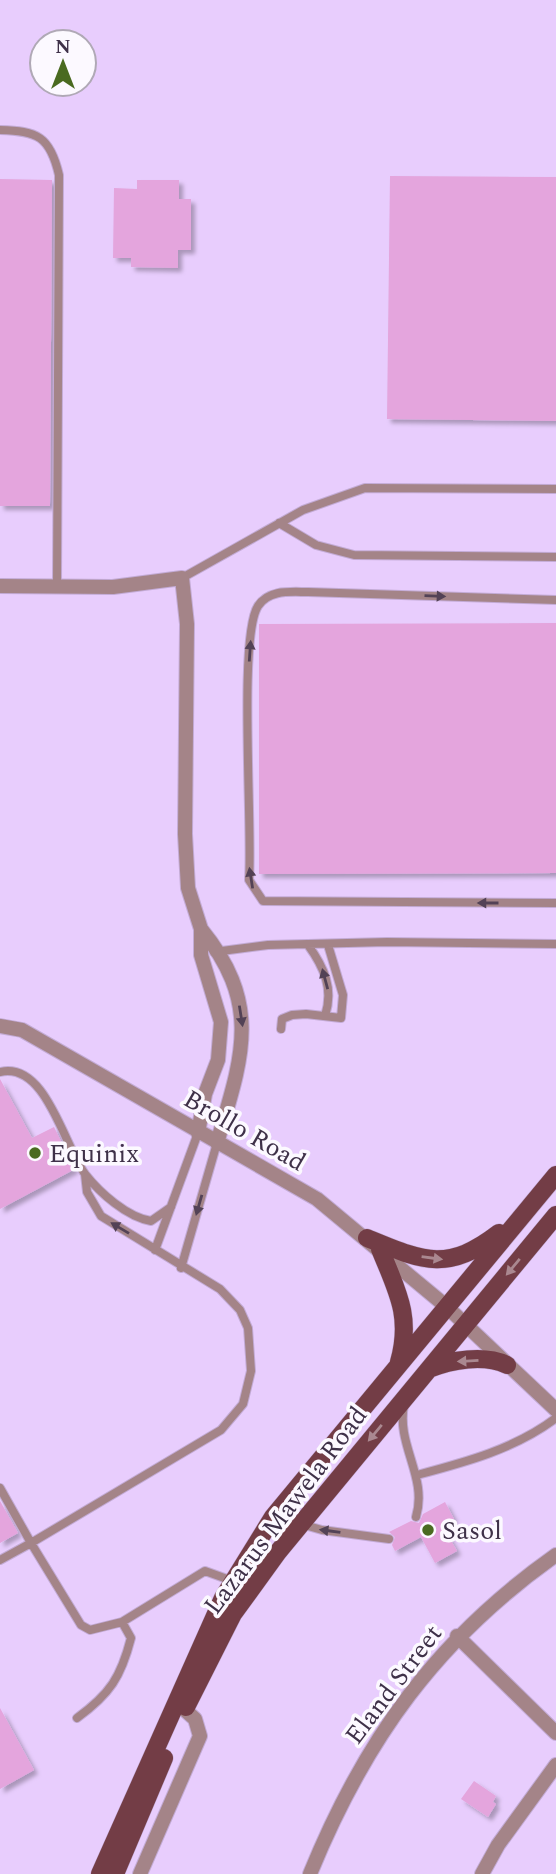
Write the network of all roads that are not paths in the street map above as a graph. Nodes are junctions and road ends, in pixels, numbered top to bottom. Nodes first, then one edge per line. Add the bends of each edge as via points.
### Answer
1 (0, 130) edge
2 (556, 489) edge
3 (279, 523) junction
4 (556, 557) edge
5 (182, 578) junction
6 (0, 586) edge
7 (57, 587) junction
8 (556, 600) edge
9 (556, 903) edge
10 (201, 929) junction
11 (556, 944) edge
12 (308, 945) junction
13 (328, 945) junction
14 (219, 951) junction
15 (201, 955) junction
16 (325, 1016) junction
17 (0, 1026) edge
18 (281, 1029) dead end
19 (0, 1072) edge
20 (198, 1133) junction
21 (217, 1143) junction
22 (85, 1174) junction
23 (556, 1175) edge
24 (171, 1207) junction
25 (527, 1210) junction
26 (556, 1215) edge
27 (373, 1243) junction
28 (155, 1250) junction
29 (181, 1268) junction
30 (447, 1307) junction
31 (466, 1324) junction
32 (507, 1365) junction
33 (398, 1369) junction
34 (429, 1369) junction
35 (405, 1397) junction
36 (556, 1410) edge
37 (556, 1418) edge
38 (417, 1475) junction
39 (0, 1488) edge
40 (416, 1517) dead end
41 (300, 1524) junction
42 (389, 1539) dead end
43 (31, 1544) junction
44 (556, 1556) edge
45 (0, 1560) edge
46 (232, 1581) junction
47 (251, 1588) junction
48 (122, 1622) junction
49 (457, 1636) junction
50 (185, 1710) junction
51 (78, 1718) dead end
52 (556, 1733) edge
53 (556, 1765) edge
54 (100, 1874) edge
55 (115, 1874) edge
56 (140, 1874) edge
57 (310, 1874) edge
58 (482, 1874) edge

1 - 7 lane via 38,136 52,152 59,175
2 - 3 lane via 365,488
3 - 4 lane via 316,545 354,555
3 - 5 lane
5 - 7 street via 113,587
5 - 10 street via 187,624 185,859 188,888
6 - 7 street
9 -> 8 lane via 275,902 263,901 249,880 249,674 253,619 265,599 284,592 308,592
10 - 14 street
10 - 15 street
11 - 13 lane
12 - 13 lane
12 - 14 lane
16 -> 12 lane via 327,977
13 - 16 lane via 343,995 341,1018
14 - 15 lane
14 -> 21 street via 238,996 244,1042
15 - 20 street via 218,1008 221,1042
16 - 18 lane via 292,1015 282,1019
17 - 20 street, Brollo Road via 22,1030
19 - 22 lane via 26,1075 42,1091
20 - 21 street, Brollo Road
20 - 24 lane
21 - 27 street, Brollo Road via 317,1199
21 -> 29 lane
22 - 24 lane via 137,1219 151,1221
28 -> 22 lane via 101,1216 87,1192
23 - 25 main road
24 - 28 lane
27 -> 25 main road via 415,1256 456,1258 485,1244
25 - 30 main road
26 -> 31 main road, Lazarus Mawela Road
27 - 30 street, Brollo Road
27 - 33 main road via 404,1312 404,1346
28 - 29 lane
29 - 43 lane via 220,1289 240,1310 248,1328 251,1371 243,1404 222,1430
30 - 31 street, Brollo Road
30 - 33 main road, Lazarus Mawela Road
31 - 32 street, Brollo Road
31 - 34 main road, Lazarus Mawela Road
32 -> 34 main road via 462,1361
32 - 36 street, Brollo Road
33 - 46 main road, Lazarus Mawela Road via 273,1517
34 - 35 main road, Lazarus Mawela Road
35 - 38 lane via 402,1433
35 -> 41 main road, Lazarus Mawela Road
37 - 38 lane via 500,1449
38 - 40 lane
39 - 43 lane
42 -> 41 lane
41 - 47 main road, Lazarus Mawela Road
43 - 45 lane
43 - 48 lane via 81,1625 90,1630
44 - 49 street, Eland Street
46 - 47 lane
46 - 48 lane via 205,1571
46 - 54 main road, Lazarus Mawela Road
47 - 50 main road, Lazarus Mawela Road via 225,1628
48 - 51 lane via 131,1638 124,1666 104,1698
49 - 52 street
49 - 57 street, Eland Street via 401,1705 368,1755
50 - 55 main road, Lazarus Mawela Road
50 - 56 street via 195,1719 200,1736
53 - 58 street

